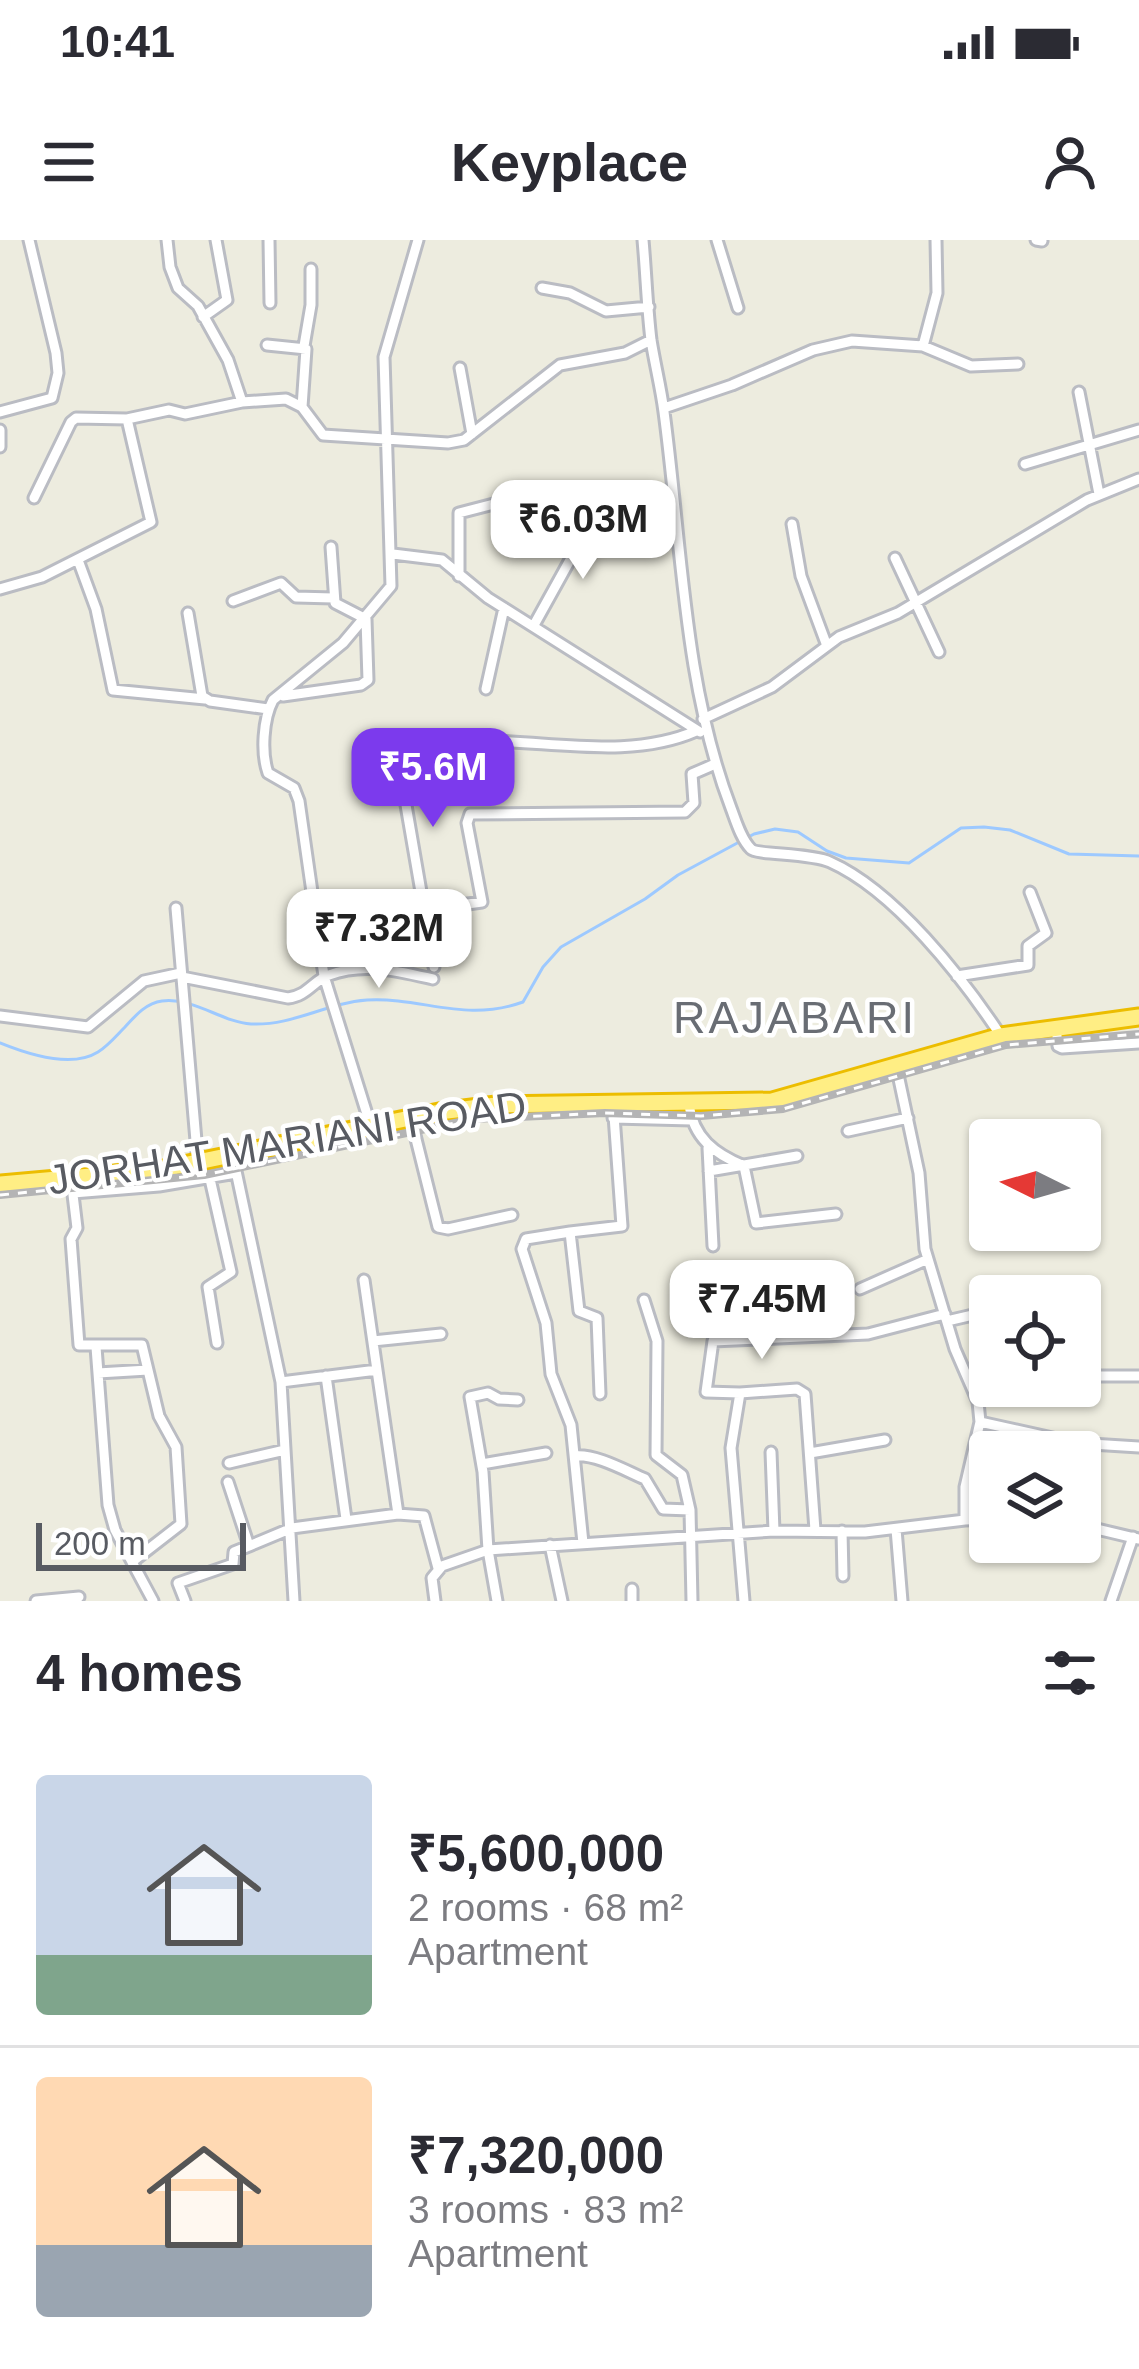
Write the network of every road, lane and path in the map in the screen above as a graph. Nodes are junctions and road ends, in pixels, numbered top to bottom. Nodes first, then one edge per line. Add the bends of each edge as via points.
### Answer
1 (29, 240) edge
2 (167, 240) edge
3 (216, 240) edge
4 (269, 240) edge
5 (418, 240) edge
6 (644, 240) edge
7 (717, 240) edge
8 (936, 240) edge
9 (310, 269) dead end
10 (542, 288) dead end
11 (270, 303) dead end
12 (649, 307) junction
13 (738, 308) dead end
14 (203, 317) junction
15 (651, 340) junction
16 (267, 345) dead end
17 (304, 346) junction
18 (923, 346) junction
19 (1018, 364) dead end
20 (460, 368) dead end
21 (1079, 392) dead end
22 (242, 402) junction
23 (302, 407) junction
24 (664, 408) junction
25 (0, 412) edge
26 (128, 419) junction
27 (0, 430) edge
28 (1139, 430) edge
29 (472, 434) junction
30 (389, 440) junction
31 (1088, 445) junction
32 (0, 447) edge
33 (1025, 464) dead end
34 (1139, 479) edge
35 (1099, 494) junction
36 (34, 498) dead end
37 (509, 500) dead end
38 (583, 520) dead end
39 (792, 524) dead end
40 (331, 547) dead end
41 (392, 554) junction
42 (895, 558) dead end
43 (78, 560) junction
44 (459, 576) junction
45 (0, 589) edge
46 (333, 598) junction
47 (233, 601) dead end
48 (915, 603) junction
49 (504, 608) junction
50 (188, 613) dead end
51 (366, 620) junction
52 (534, 625) junction
53 (827, 646) junction
54 (939, 652) dead end
55 (486, 689) dead end
56 (278, 697) junction
57 (205, 699) junction
58 (268, 710) junction
59 (703, 719) junction
60 (701, 732) junction
61 (715, 764) junction
62 (1030, 892) dead end
63 (176, 908) dead end
64 (426, 909) junction
65 (317, 925) junction
66 (324, 976) junction
67 (957, 976) junction
68 (182, 979) junction
69 (0, 1016) edge
70 (1139, 1017) edge
71 (1056, 1026) junction
72 (1001, 1036) junction
73 (1139, 1042) edge
74 (896, 1065) junction
75 (613, 1110) junction
76 (690, 1112) junction
77 (908, 1118) junction
78 (411, 1119) junction
79 (371, 1127) junction
80 (848, 1131) dead end
81 (709, 1148) junction
82 (797, 1156) dead end
83 (198, 1164) junction
84 (235, 1165) junction
85 (744, 1166) junction
86 (710, 1171) junction
87 (210, 1179) junction
88 (0, 1184) edge
89 (72, 1185) junction
90 (836, 1214) dead end
91 (512, 1215) dead end
92 (570, 1232) junction
93 (712, 1246) dead end
94 (928, 1259) junction
95 (364, 1280) dead end
96 (860, 1289) dead end
97 (644, 1300) dead end
98 (969, 1314) edge
99 (946, 1317) junction
100 (441, 1334) dead end
101 (373, 1341) junction
102 (218, 1343) dead end
103 (96, 1347) junction
104 (148, 1370) junction
105 (377, 1370) junction
106 (98, 1373) junction
107 (326, 1376) junction
108 (1101, 1376) edge
109 (1139, 1376) edge
110 (281, 1382) junction
111 (740, 1393) junction
112 (600, 1394) dead end
113 (518, 1400) dead end
114 (980, 1422) junction
115 (1013, 1431) edge
116 (885, 1440) dead end
117 (1139, 1447) edge
118 (1101, 1448) edge
119 (285, 1450) junction
120 (771, 1452) dead end
121 (810, 1453) junction
122 (546, 1454) dead end
123 (575, 1456) junction
124 (229, 1463) dead end
125 (482, 1464) junction
126 (228, 1481) dead end
127 (690, 1510) junction
128 (398, 1514) junction
129 (346, 1519) junction
130 (965, 1520) junction
131 (969, 1520) edge
132 (292, 1528) junction
133 (896, 1529) junction
134 (814, 1530) junction
135 (1101, 1530) edge
136 (773, 1531) junction
137 (842, 1531) junction
138 (736, 1533) junction
139 (688, 1536) junction
140 (1136, 1538) edge
141 (583, 1543) junction
142 (550, 1545) junction
143 (250, 1546) junction
144 (488, 1550) junction
145 (131, 1562) junction
146 (439, 1568) junction
147 (843, 1576) dead end
148 (79, 1597) dead end
149 (39, 1601) edge
150 (153, 1601) edge
151 (185, 1601) edge
152 (294, 1601) edge
153 (435, 1601) edge
154 (497, 1601) edge
155 (562, 1601) edge
156 (692, 1601) edge
157 (744, 1601) edge
158 (902, 1601) edge
159 (1112, 1601) edge

1 - 25 street via 57,380 48,400
2 - 14 street via 178,288
3 - 14 street via 227,300
4 - 11 street
5 - 30 street via 384,357
6 - 12 street
7 - 13 street
8 - 18 street via 937,293
9 - 17 street
10 - 12 street via 606,311
12 - 15 street
14 - 22 street
15 - 24 street
15 - 29 street via 560,365
16 - 17 street
17 - 23 street
18 - 19 street via 971,366
18 - 24 street via 830,345
20 - 29 street
21 - 31 street
22 - 23 street via 286,399
22 - 26 street
23 - 30 street via 323,435
24 - 59 street
26 - 36 street via 73,420
26 - 43 street via 151,522
27 - 32 street
28 - 31 street
29 - 30 street via 448,443
30 - 41 street
31 - 33 street
31 - 35 street
34 - 35 street
35 - 48 street
37 - 44 street via 459,513
38 - 52 street via 571,560
39 - 53 street via 800,576
40 - 46 street
41 - 44 street via 442,560
41 - 51 street via 392,586
42 - 48 street
43 - 45 street
43 - 57 street via 113,690
44 - 49 street
46 - 47 street via 296,597 278,583
46 - 51 street via 338,609
48 - 53 street
48 - 54 street
49 - 52 street
49 - 55 street
50 - 57 street
51 - 56 street
51 - 56 street via 366,682
52 - 60 street
53 - 59 street via 772,687
56 - 58 street
57 - 58 street
58 - 65 street via 265,765 297,793
59 - 60 street
60 - 61 street
60 - 64 street via 652,746 452,744 397,753
61 - 64 street via 692,774 694,803 686,812 470,814 482,902
61 - 67 street via 748,846 758,854 814,856 865,880
62 - 67 street via 1046,933 1028,946 1028,965
63 - 68 street
64 - 65 street
64 - 66 street via 434,973 380,968
65 - 66 street
66 - 68 street via 288,998
66 - 79 street
67 - 72 street
68 - 69 street via 144,981 88,1027
68 - 83 street
70 - 71 highway, JORHAT MARIANI ROAD
71 - 72 highway, JORHAT MARIANI ROAD
71 - 73 street via 1062,1048
72 - 74 highway, JORHAT MARIANI ROAD
74 - 76 highway, JORHAT MARIANI ROAD via 772,1101
74 - 77 street
75 - 76 highway, JORHAT MARIANI ROAD
75 - 78 highway, JORHAT MARIANI ROAD via 496,1105
75 - 92 street via 622,1226
76 - 81 street
77 - 80 street
77 - 94 street
78 - 79 highway, JORHAT MARIANI ROAD
78 - 91 street via 437,1227
79 - 84 highway, JORHAT MARIANI ROAD
81 - 85 street
81 - 86 street
82 - 85 street
83 - 84 highway, JORHAT MARIANI ROAD
83 - 89 highway, JORHAT MARIANI ROAD
84 - 87 street
84 - 110 street
85 - 86 street
85 - 90 street via 756,1223
86 - 93 street
87 - 89 street
87 - 102 street via 232,1272 208,1287
88 - 89 highway, JORHAT MARIANI ROAD
89 - 103 street via 77,1341
92 - 112 street via 579,1310 597,1318
92 - 123 street via 526,1239 522,1249
94 - 96 street
94 - 99 street
95 - 101 street
97 - 127 street via 657,1341 656,1455 680,1470
98 - 99 street
99 - 111 street via 879,1333 713,1341 706,1392
99 - 114 street
100 - 101 street
101 - 105 street
103 - 104 street via 139,1343
103 - 106 street
104 - 106 street
104 - 145 street via 176,1448 183,1519
105 - 107 street
105 - 128 street
106 - 145 street via 110,1514
107 - 110 street
107 - 129 street
108 - 109 street
110 - 119 street
111 - 121 street via 801,1390
111 - 138 street via 731,1438
113 - 125 street via 471,1395
114 - 115 street
114 - 130 street
116 - 121 street
117 - 118 street
119 - 124 street
119 - 132 street
120 - 136 street
121 - 134 street
122 - 125 street
123 - 127 street via 645,1479 663,1509
123 - 141 street
125 - 144 street
126 - 143 street
127 - 139 street
128 - 129 street
128 - 146 street via 424,1516
129 - 132 street
130 - 131 street
130 - 133 street
132 - 143 street
132 - 152 street
133 - 137 street
133 - 158 street
134 - 136 street
134 - 137 street
135 - 140 street
136 - 138 street
137 - 147 street
138 - 139 street
138 - 157 street
139 - 141 street
139 - 156 street
140 - 159 street
141 - 142 street
142 - 144 street
142 - 155 street
143 - 151 street via 234,1552 233,1564 178,1583
144 - 146 street
144 - 154 street
145 - 150 street
146 - 153 street
148 - 149 street

